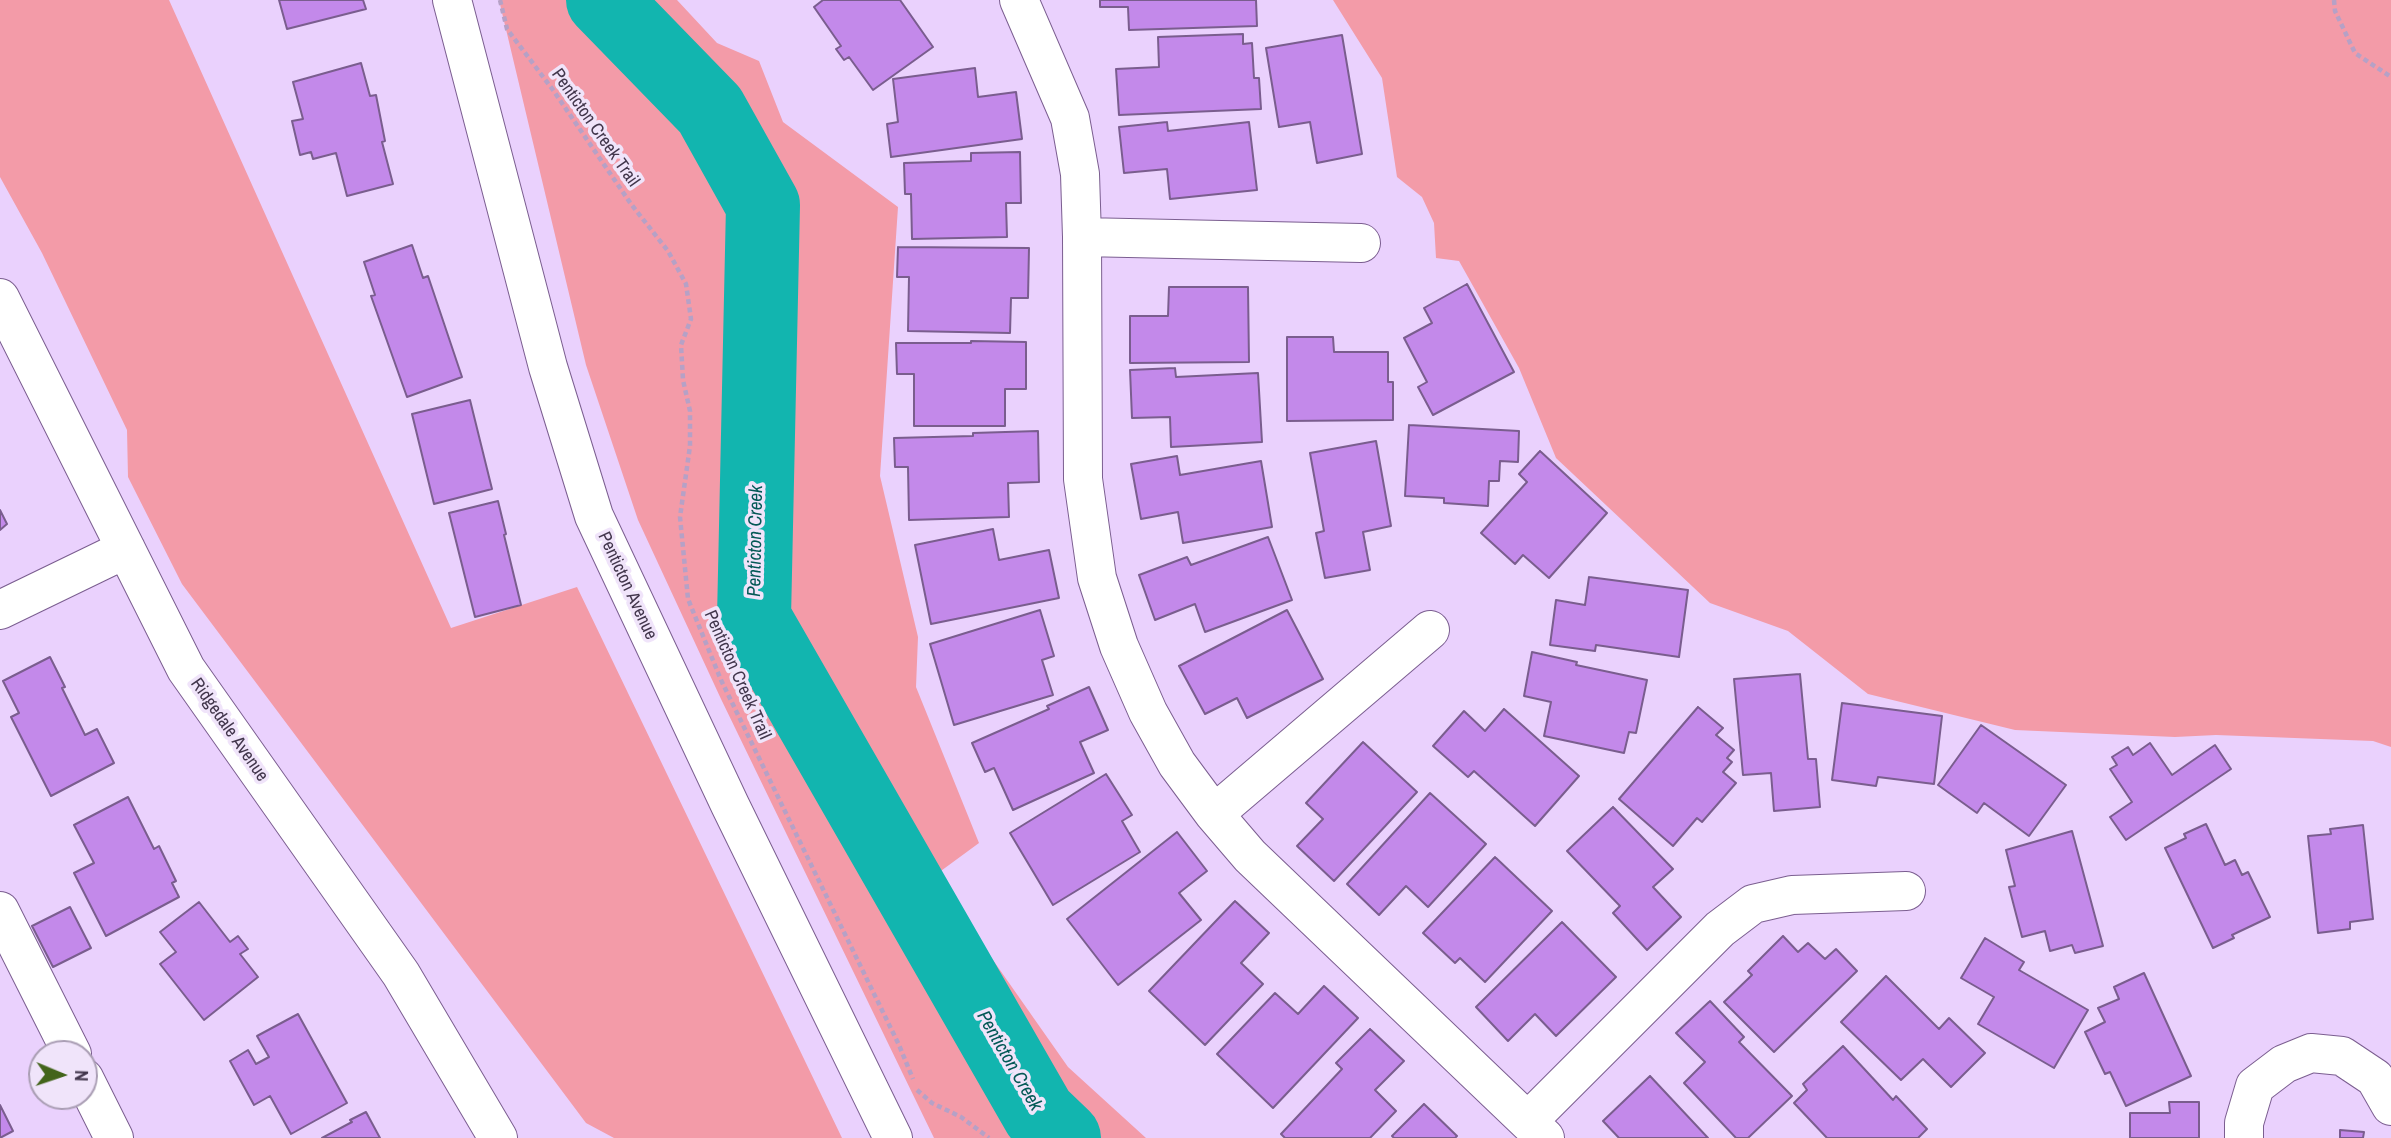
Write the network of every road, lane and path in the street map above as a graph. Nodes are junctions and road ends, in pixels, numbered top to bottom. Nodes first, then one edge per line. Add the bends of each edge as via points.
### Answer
1 (452, 0) edge
2 (500, 0) edge
3 (1019, 0) edge
4 (2334, 0) edge
5 (2391, 77) edge
6 (1082, 237) junction
7 (1361, 243) dead end
8 (0, 298) edge
9 (126, 549) junction
10 (0, 611) edge
11 (1430, 631) dead end
12 (1214, 814) junction
13 (1906, 891) dead end
14 (0, 911) edge
15 (65, 1040) edge
16 (98, 1106) edge
17 (2391, 1106) edge
18 (1537, 1130) edge
19 (114, 1138) edge
20 (498, 1138) edge
21 (893, 1138) edge
22 (989, 1138) edge
23 (2244, 1138) edge

1 - 21 street, Penticton Avenue via 548,367 594,516
2 - 22 path, Penticton Creek Trail via 507,29 668,251 686,284 691,319 681,345 690,446 680,517 688,599 702,635 918,1091
3 - 6 street via 1070,118 1080,174
4 - 5 path via 2356,53
6 - 7 street
6 - 12 street via 1083,479 1097,578 1119,646 1148,712 1177,764
8 - 9 street, Ridgedale Avenue
9 - 10 street
9 - 20 street, Ridgedale Avenue via 187,669 401,974
11 - 12 street
12 - 18 street via 1250,856
13 - 18 street via 1792,895 1753,904 1720,929
14 - 15 street
16 - 19 street
17 - 23 street via 2375,1078 2353,1063 2342,1056 2311,1054 2284,1064 2255,1086

